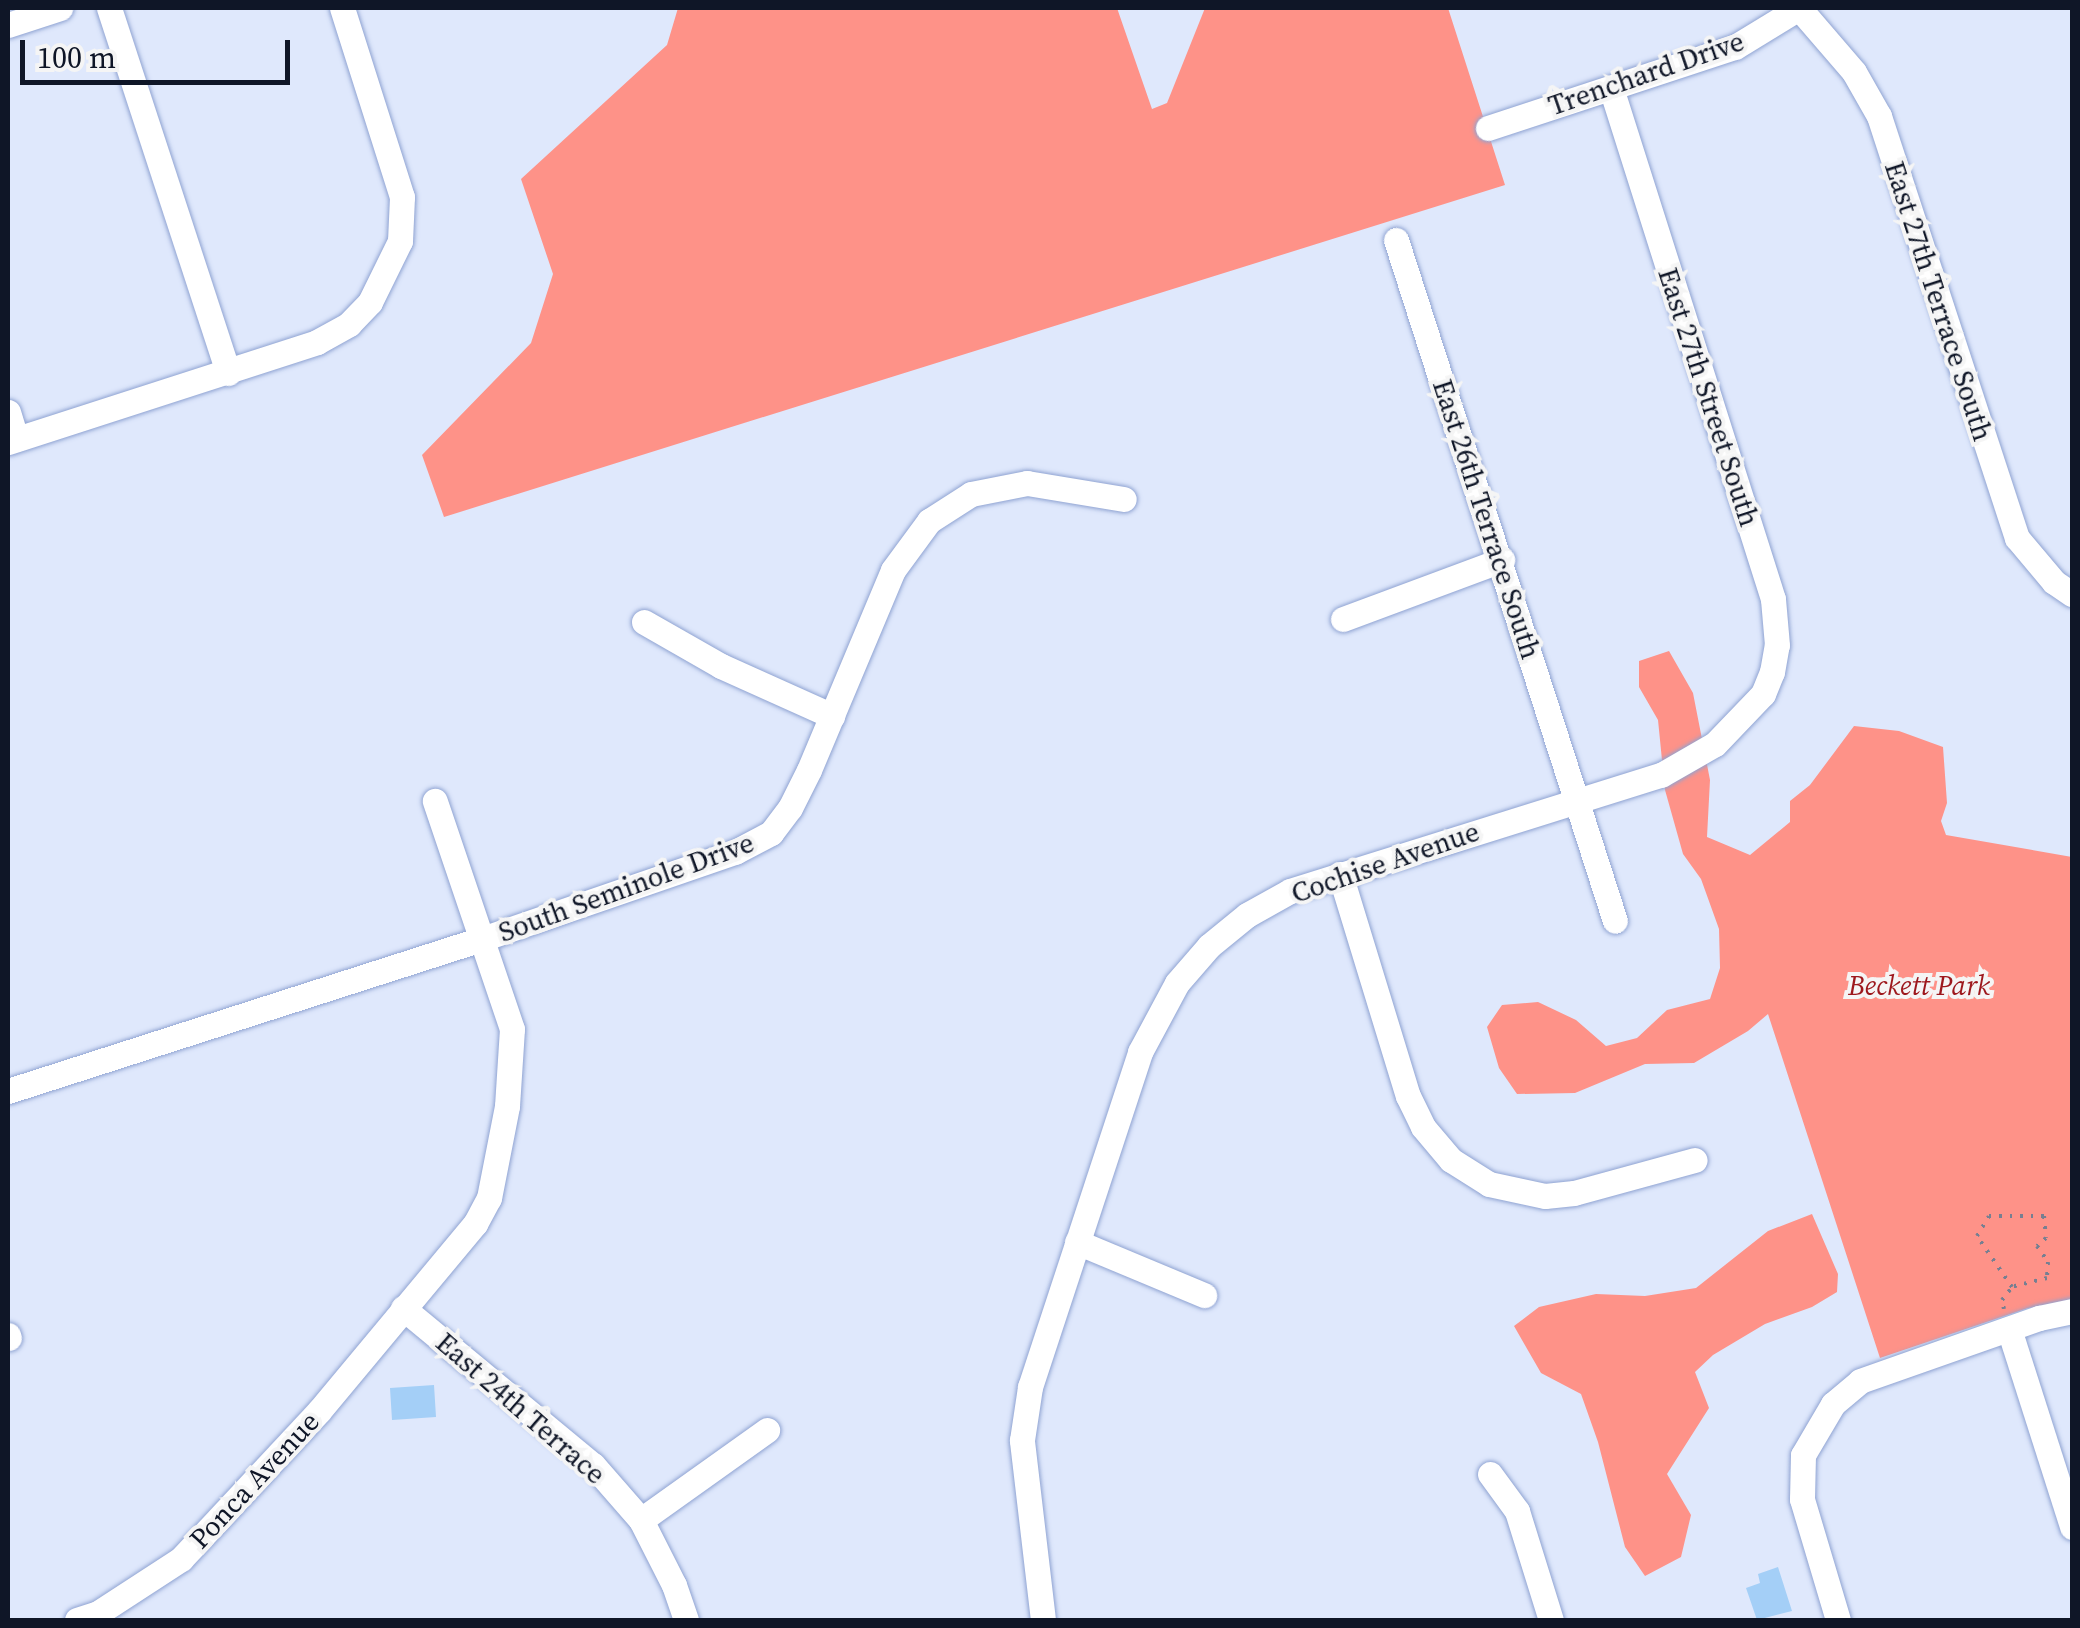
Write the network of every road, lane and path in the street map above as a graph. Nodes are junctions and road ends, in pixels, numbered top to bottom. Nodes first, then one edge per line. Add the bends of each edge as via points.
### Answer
1 (60, 8) edge
2 (109, 8) edge
3 (342, 8) edge
4 (1799, 8) edge
5 (8, 25) edge
6 (1611, 88) junction
7 (1488, 128) dead end
8 (1396, 240) dead end
9 (228, 373) junction
10 (8, 412) edge
11 (12, 440) edge
12 (1124, 500) dead end
13 (1502, 560) junction
14 (2072, 594) edge
15 (1342, 619) dead end
16 (644, 622) dead end
17 (1753, 706) joint
18 (832, 716) junction
19 (1574, 799) junction
20 (435, 800) dead end
21 (1340, 874) junction
22 (1615, 921) dead end
23 (482, 939) junction
24 (8, 1090) edge
25 (1695, 1160) dead end
26 (1077, 1242) junction
27 (2012, 1287) junction
28 (1204, 1295) dead end
29 (403, 1308) junction
30 (2072, 1311) edge
31 (2010, 1328) junction
32 (767, 1430) dead end
33 (1490, 1474) dead end
34 (641, 1520) junction
35 (2072, 1527) edge
36 (77, 1620) edge
37 (686, 1620) edge
38 (1043, 1620) edge
39 (1552, 1620) edge
40 (1838, 1620) edge

1 - 5 street
2 - 9 street
3 - 9 street via 396,170 400,240 382,282 349,324
4 - 6 street, Trenchard Drive via 1736,47
4 - 14 street, East 27th Terrace South via 1854,72 1879,116 2017,538
6 - 7 street, Trenchard Drive
6 - 17 street, East 27th Street South via 1773,598 1775,659
8 - 13 street, East 26th Terrace South
9 - 11 street
10 - 11 street
12 - 18 street, South Seminole Drive via 1027,483 972,494 946,507 894,570
13 - 15 street
13 - 19 street, East 26th Terrace South
16 - 18 street
17 - 19 street, Cochise Avenue via 1715,744 1661,775
18 - 23 street, South Seminole Drive via 790,808 771,833 735,852
19 - 21 street, Cochise Avenue
19 - 22 street, East 26th Terrace South
20 - 23 street
21 - 25 street via 1408,1096 1451,1160 1489,1184 1545,1196
21 - 26 street, Cochise Avenue via 1247,915 1177,982 1140,1052
23 - 24 street, South Seminole Drive
23 - 29 street, Ponca Avenue via 512,1029 507,1106 489,1198
26 - 28 street
26 - 38 street, Cochise Avenue via 1030,1387 1022,1440
27 - 27 path via 1978,1236 1988,1216 2044,1216 2046,1238 2037,1246 2048,1262 2047,1278
27 - 31 path via 2002,1300
29 - 34 street, East 24th Terrace via 592,1465
29 - 36 street, Ponca Avenue via 319,1411 181,1559
30 - 31 street
31 - 35 street
31 - 40 street via 1860,1382 1817,1425 1804,1456 1802,1499
32 - 34 street
33 - 39 street via 1518,1511
34 - 37 street, East 24th Terrace

